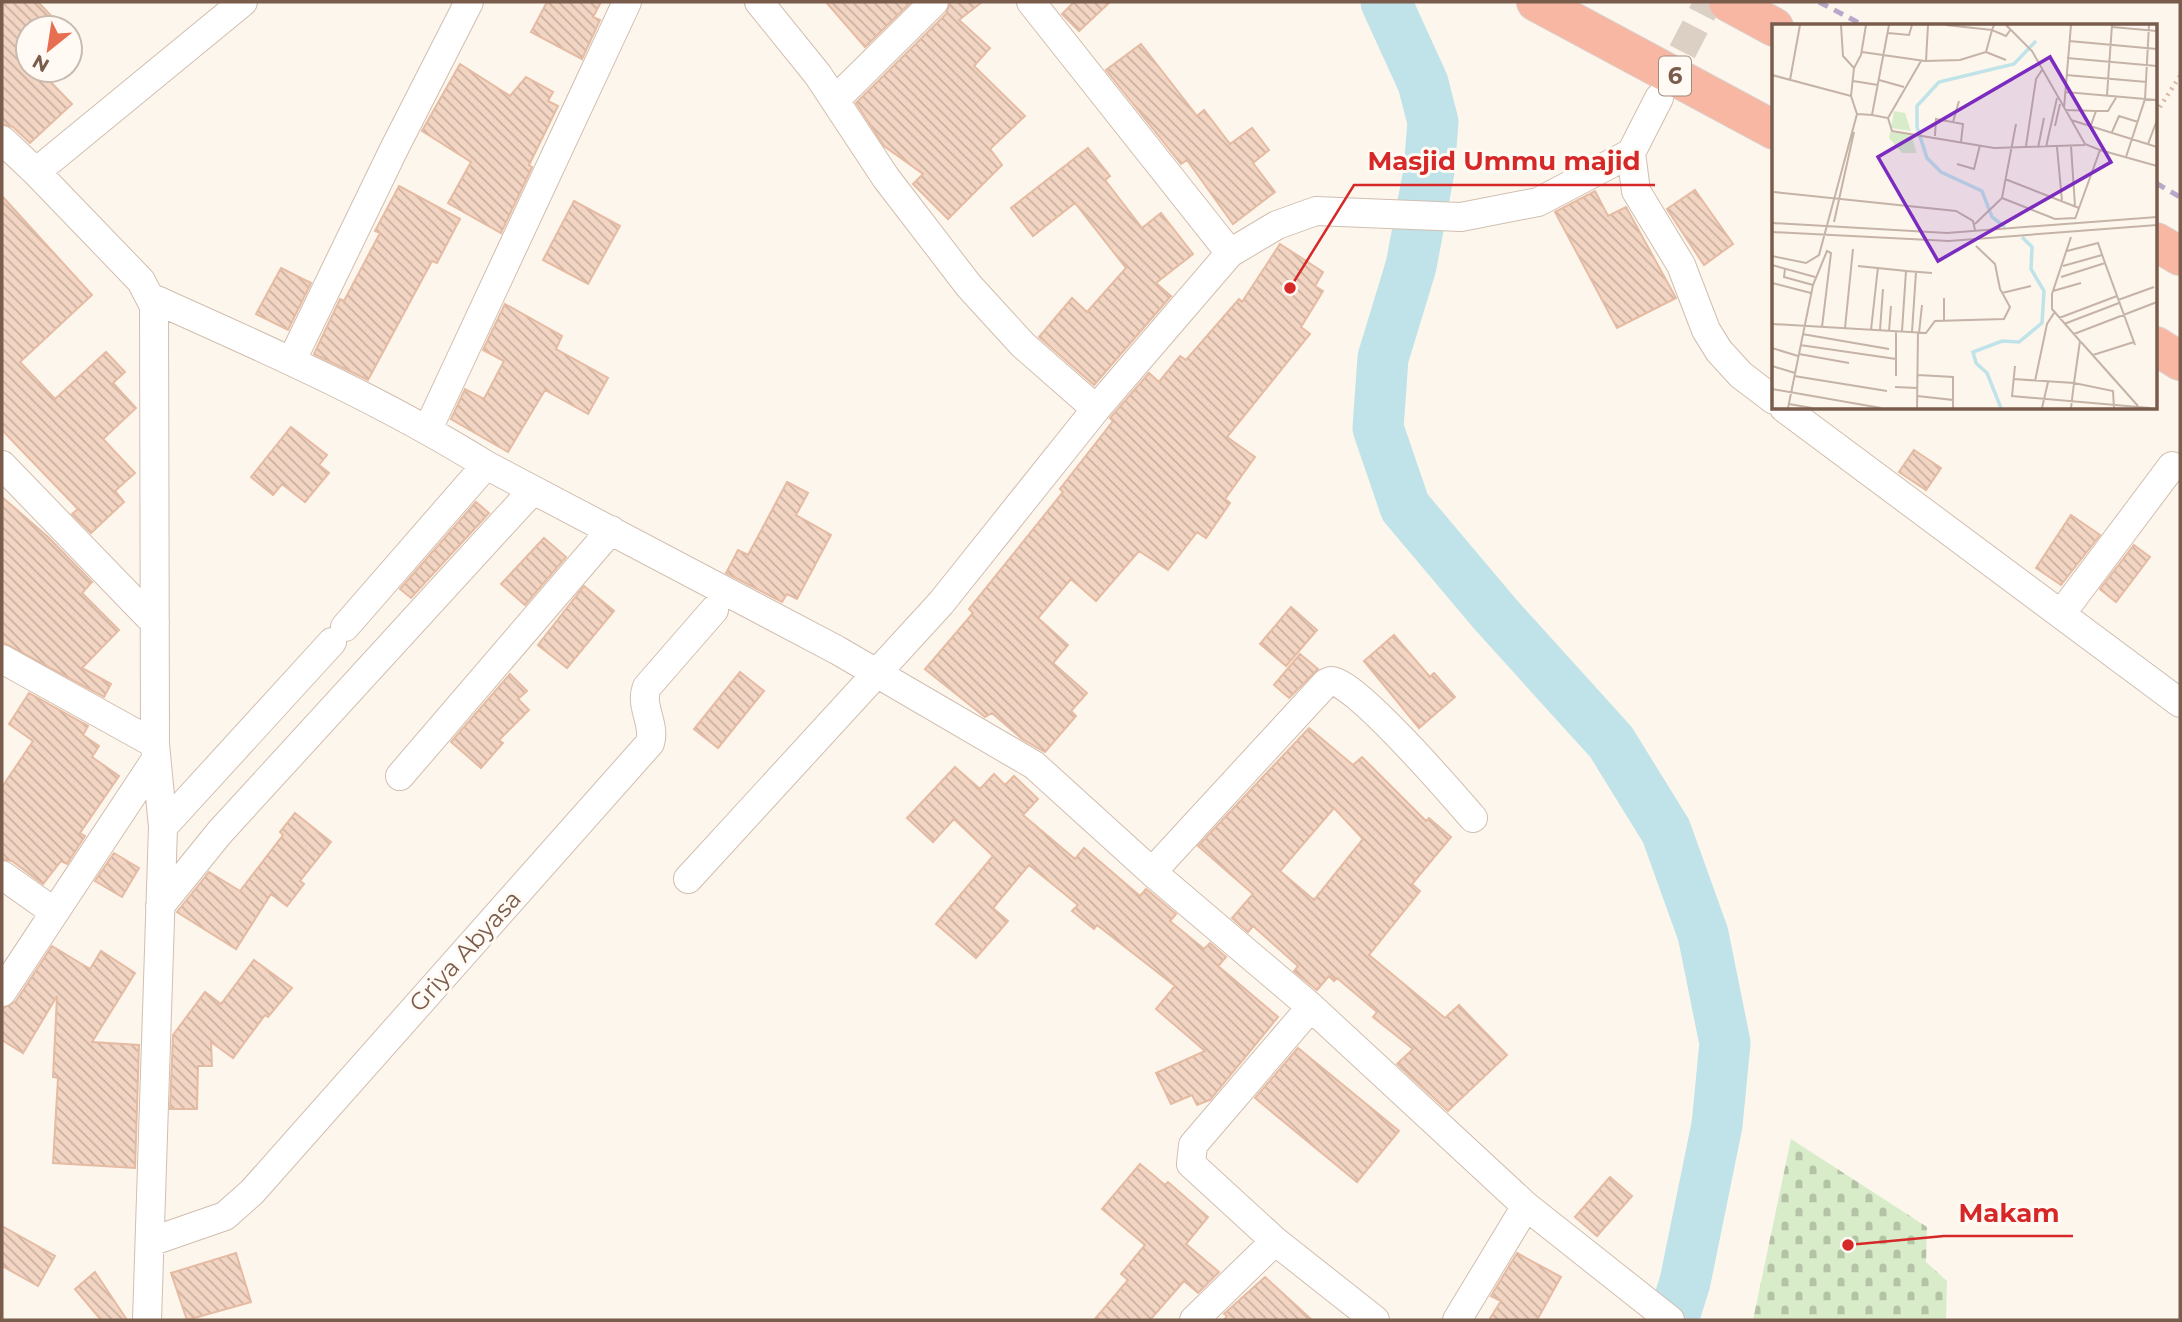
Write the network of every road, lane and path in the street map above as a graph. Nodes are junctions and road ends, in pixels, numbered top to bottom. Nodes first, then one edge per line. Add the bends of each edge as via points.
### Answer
1 (243, 2) edge
2 (469, 2) edge
3 (627, 2) edge
4 (759, 2) edge
5 (934, 2) edge
6 (1031, 2) edge
7 (1536, 2) edge
8 (1728, 2) edge
9 (1772, 26) edge
10 (2180, 76) edge
11 (1659, 98) tunnel mouth
12 (835, 100) junction
13 (2158, 110) edge
14 (1772, 129) edge
15 (2, 139) edge
16 (1630, 153) junction
17 (36, 172) junction
18 (2158, 243) edge
19 (1230, 253) junction
20 (2180, 256) edge
21 (152, 298) junction
22 (2158, 347) edge
23 (292, 360) junction
24 (2180, 361) edge
25 (1772, 398) edge
26 (1096, 409) junction
27 (1787, 410) edge
28 (428, 429) junction
29 (2, 465) edge
30 (486, 465) junction
31 (2172, 467) dead end
32 (533, 489) junction
33 (611, 530) junction
34 (714, 610) dead end
35 (2061, 614) junction
36 (155, 623) junction
37 (2, 659) edge
38 (879, 674) junction
39 (2180, 703) edge
40 (156, 751) junction
41 (400, 776) dead end
42 (1473, 818) dead end
43 (163, 827) junction
44 (1152, 872) junction
45 (2, 875) edge
46 (688, 879) dead end
47 (160, 906) junction
48 (53, 911) junction
49 (2, 992) edge
50 (1311, 1007) junction
51 (1526, 1206) junction
52 (1275, 1241) junction
53 (150, 1242) junction
54 (147, 1320) edge
55 (1194, 1320) edge
56 (1376, 1320) edge
57 (1457, 1320) edge
58 (1670, 1320) edge

1 - 17 street
2 - 23 street
3 - 28 street
4 - 12 street
5 - 12 street
6 - 19 street
7 - 14 highway, 6
8 - 9 highway
10 - 13 path
11 - 16 street
12 - 26 street via 886,178 970,286 1023,345
15 - 17 street
16 - 19 street via 1538,202 1461,217 1316,211 1277,225
16 - 25 street via 1636,191 1681,265 1706,330 1741,375
17 - 21 street
18 - 20 highway
19 - 26 street
21 - 23 street
21 - 36 street
22 - 24 highway
23 - 28 street
26 - 38 street via 942,603
27 - 35 street
28 - 30 street
29 - 36 street
30 - 32 street
30 - 43 street
31 - 35 street
32 - 33 street
32 - 47 street via 219,832
33 - 38 street
33 - 41 street
34 - 53 street, Griya Abyasa via 645,692 650,743 252,1192 225,1216
35 - 39 street
36 - 40 street
37 - 40 street
38 - 44 street via 1034,765
38 - 46 street
40 - 43 street
40 - 48 street
42 - 44 street via 1349,688 1331,681
43 - 47 street
44 - 50 street
45 - 48 street
47 - 53 street
48 - 49 street
50 - 51 street
50 - 52 street via 1193,1146 1190,1156 1197,1172
51 - 57 street
51 - 58 street
52 - 55 street
52 - 56 street
53 - 54 street

